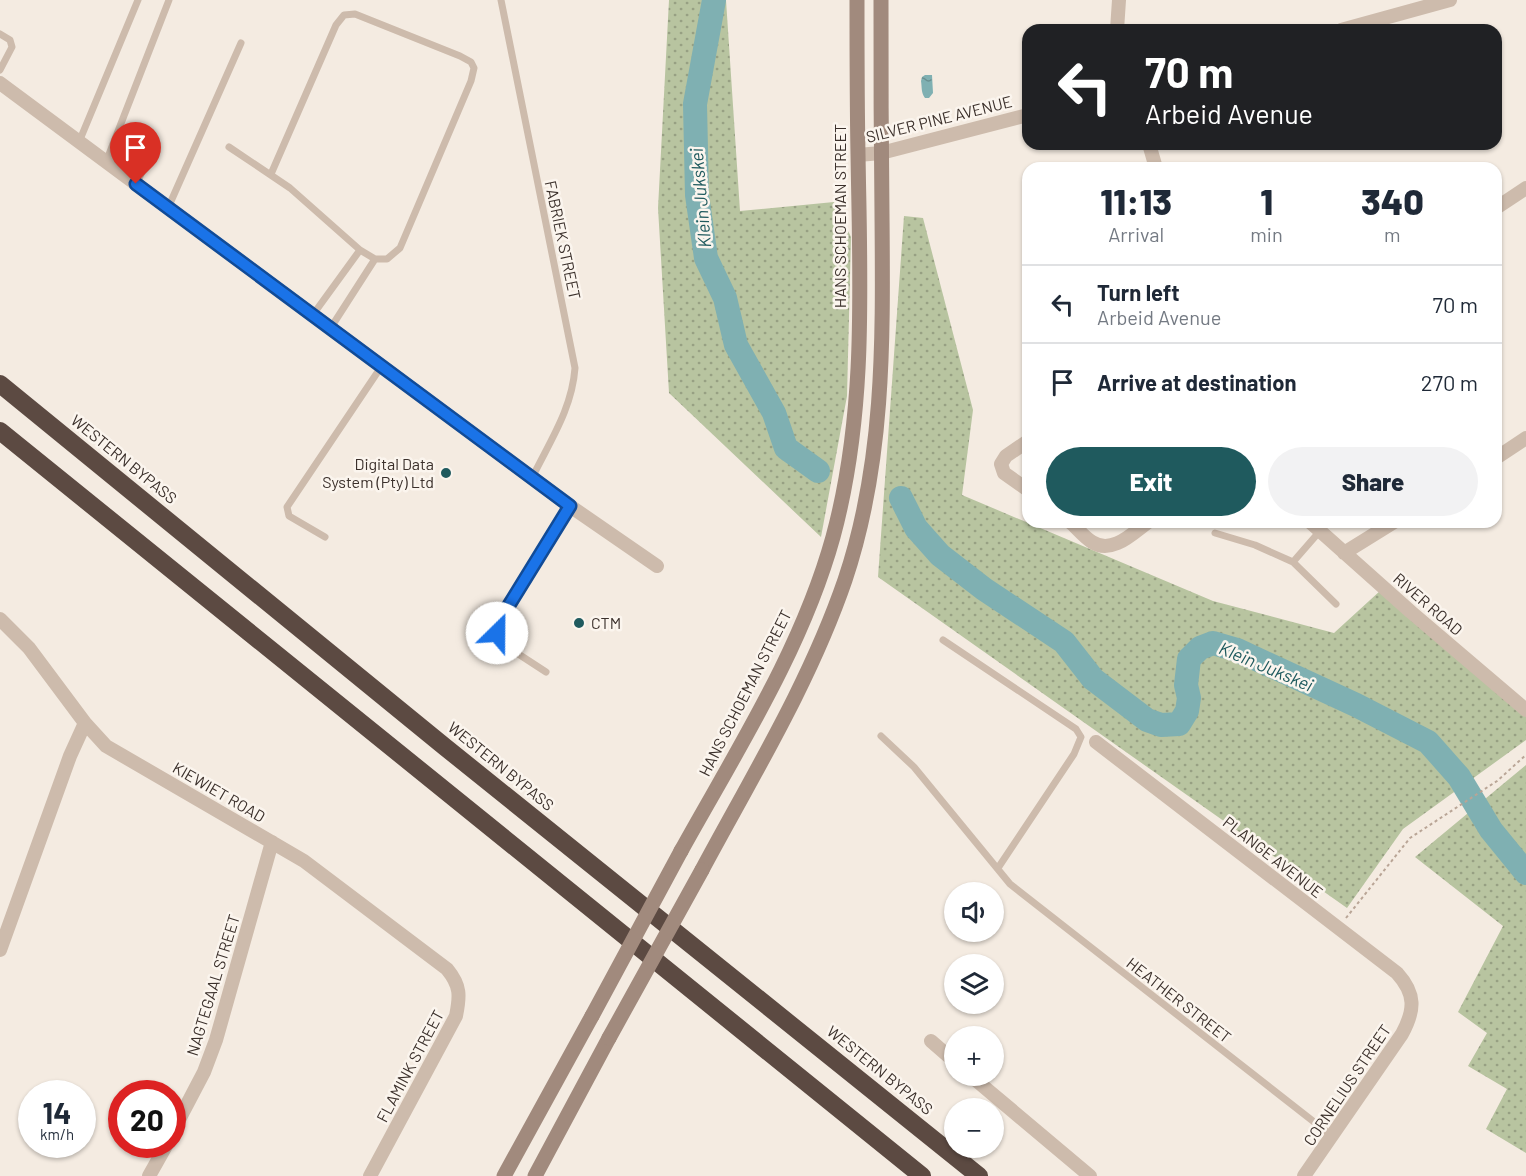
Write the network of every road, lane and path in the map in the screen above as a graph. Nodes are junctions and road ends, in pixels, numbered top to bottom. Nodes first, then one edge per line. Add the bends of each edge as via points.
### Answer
1 (138, 0) edge
2 (169, 0) edge
3 (501, 0) edge
4 (857, 0) edge
5 (880, 0) edge
6 (1119, 0) edge
7 (1446, 1) edge
8 (1117, 24) edge
9 (1363, 24) edge
10 (0, 34) edge
11 (241, 43) dead end
12 (0, 70) edge
13 (0, 83) edge
14 (1022, 117) edge
15 (80, 142) junction
16 (229, 147) dead end
17 (151, 152) dead end
18 (881, 153) junction
19 (858, 155) junction
20 (106, 162) junction
21 (271, 174) junction
22 (136, 184) junction
23 (1526, 188) edge
24 (1502, 204) edge
25 (168, 208) junction
26 (360, 250) junction
27 (375, 259) junction
28 (312, 316) junction
29 (330, 329) junction
30 (381, 367) junction
31 (0, 384) edge
32 (0, 430) edge
33 (1526, 438) edge
34 (1022, 445) edge
35 (1502, 454) edge
36 (532, 478) junction
37 (1022, 486) edge
38 (570, 506) junction
39 (1077, 528) edge
40 (1139, 528) edge
41 (1314, 528) edge
42 (1317, 528) edge
43 (1384, 528) edge
44 (1215, 533) dead end
45 (326, 537) dead end
46 (1344, 553) junction
47 (1293, 562) junction
48 (657, 566) dead end
49 (1336, 604) dead end
50 (0, 619) edge
51 (943, 640) dead end
52 (546, 672) dead end
53 (1526, 710) edge
54 (85, 723) junction
55 (881, 736) dead end
56 (1096, 742) dead end
57 (1526, 755) edge
58 (272, 842) junction
59 (998, 868) junction
60 (1338, 928) junction
61 (0, 950) edge
62 (447, 969) joint
63 (1412, 1010) joint
64 (931, 1041) dead end
65 (944, 1052) edge
66 (983, 1086) edge
67 (186, 1106) edge
68 (1332, 1136) junction
69 (159, 1158) edge
70 (149, 1176) edge
71 (370, 1176) edge
72 (504, 1176) edge
73 (535, 1176) edge
74 (922, 1176) edge
75 (979, 1176) edge
76 (1090, 1176) edge
77 (1304, 1176) edge

1 - 15 lane
2 - 20 lane
3 - 36 lane, FABRIEK STREET via 574,368 568,405
4 - 19 main road, HANS SCHOEMAN STREET
5 - 18 main road
6 - 8 street
7 - 9 street
10 - 12 lane via 10,40 12,47
11 - 25 lane
13 - 15 street
14 - 18 street, SILVER PINE AVENUE
15 - 20 street
16 - 21 lane
17 - 22 lane
18 - 19 street, SILVER PINE AVENUE
18 - 73 main road, bridge via 882,369 873,460 855,543 833,612 798,691
19 - 72 main road, HANS SCHOEMAN STREET, bridge via 861,253 856,415 833,539 798,633 757,715
20 - 22 street
21 - 26 lane
21 - 27 lane via 336,25 344,15 355,14 471,62 471,81 400,248 387,260
22 - 25 street
23 - 24 street
25 - 28 street
26 - 27 lane
26 - 28 lane
27 - 29 lane
28 - 29 street
29 - 30 street
30 - 36 street
30 - 45 lane via 286,507 289,516
31 - 75 highway, WESTERN BYPASS
32 - 74 highway
33 - 35 street
34 - 37 street via 1001,464 1004,473
36 - 38 street
38 - 48 street
38 - 52 lane via 496,629 503,644
39 - 40 street via 1092,542 1108,546
41 - 47 lane
42 - 46 street, RIVER ROAD
43 - 46 street
44 - 47 lane
46 - 53 street, RIVER ROAD
47 - 49 lane
50 - 54 street, KIEWIET ROAD via 28,648
51 - 59 lane via 1076,729 1081,737 1074,754
54 - 58 street, KIEWIET ROAD via 111,749
54 - 61 street
55 - 59 lane, HEATHER STREET via 914,767
56 - 60 street, PLANGE AVENUE
57 - 60 path via 1497,781 1410,838
58 - 62 street, KIEWIET ROAD via 304,861
58 - 67 street, NAGTEGAAL STREET via 216,1040
59 - 68 lane, HEATHER STREET via 1010,884
60 - 63 street, PLANGE AVENUE via 1401,978 1410,991
62 - 71 street, FLAMINK STREET via 459,991 456,1016
63 - 68 street, CORNELIUS STREET via 1402,1034
64 - 65 street
66 - 76 street
68 - 77 street, CORNELIUS STREET
69 - 70 street

